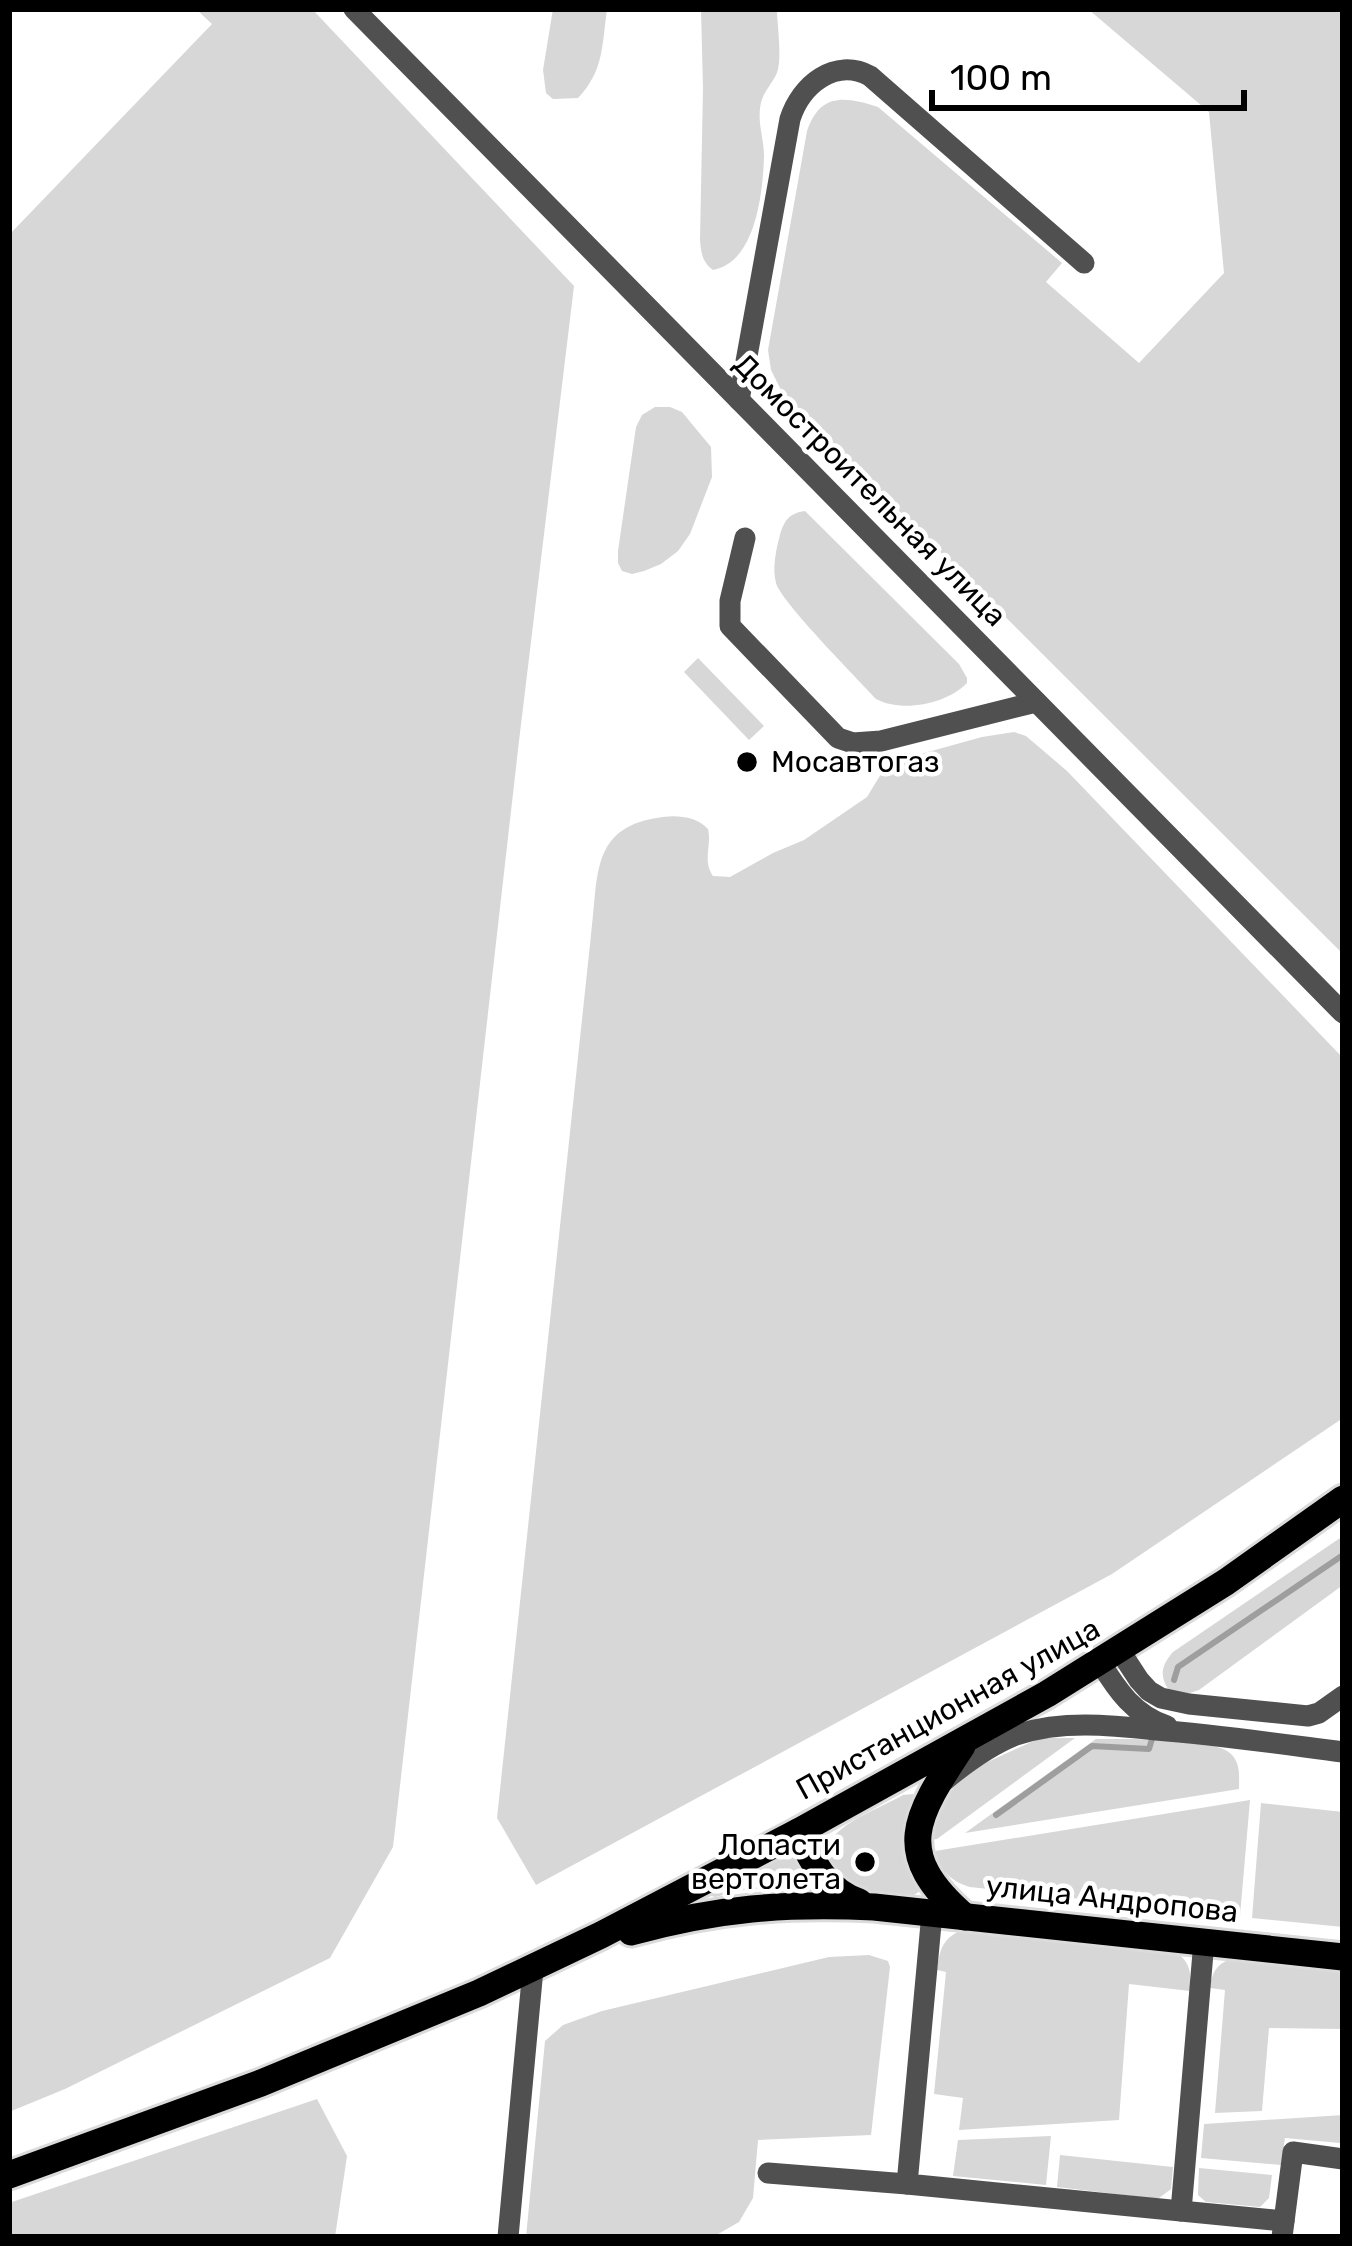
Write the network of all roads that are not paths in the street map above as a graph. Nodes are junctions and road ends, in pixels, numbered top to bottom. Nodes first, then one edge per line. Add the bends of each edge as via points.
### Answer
1 (354, 9) edge
2 (1084, 263) dead end
3 (739, 400) junction
4 (745, 538) dead end
5 (1036, 702) junction
6 (1343, 1013) edge
7 (1343, 1499) edge
8 (1110, 1656) junction
9 (1343, 1696) edge
10 (1184, 1732) junction
11 (967, 1740) junction
12 (1343, 1752) edge
13 (931, 1792) junction
14 (798, 1832) junction
15 (874, 1907) junction
16 (932, 1913) junction
17 (965, 1917) junction
18 (1204, 1941) junction
19 (570, 1951) junction
20 (1343, 1957) edge
21 (532, 1969) junction
22 (1343, 2159) edge
23 (768, 2173) dead end
24 (9, 2175) edge
25 (907, 2184) junction
26 (1180, 2211) junction
27 (1283, 2229) edge
28 (508, 2237) edge

1 - 3 street, Домостроительная улица
2 - 3 street via 870,76 830,72 807,88 790,119
3 - 5 street, Домостроительная улица
4 - 5 street via 730,626 838,738 881,741
5 - 6 street, Домостроительная улица
7 - 8 main road, Пристанционная улица
8 - 9 street via 1174,1702 1309,1716
8 - 10 street via 1125,1700
8 - 11 main road, Пристанционная улица
10 - 12 street
10 - 13 street via 1072,1725 1020,1734
11 - 13 main road
11 - 14 main road, Пристанционная улица
13 - 17 main road via 917,1837 920,1856 935,1889
14 - 15 main road, улица Андропова via 825,1881
14 - 19 main road, Пристанционная улица
15 - 16 main road, улица Андропова
15 - 19 main road, улица Андропова via 731,1909
16 - 17 main road, улица Андропова
16 - 25 street
17 - 18 main road, улица Андропова
18 - 20 main road, улица Андропова
18 - 26 street
19 - 21 main road
21 - 24 main road via 261,2083
21 - 28 street
22 - 27 street via 1292,2152
23 - 25 street
25 - 26 street
26 - 27 street

